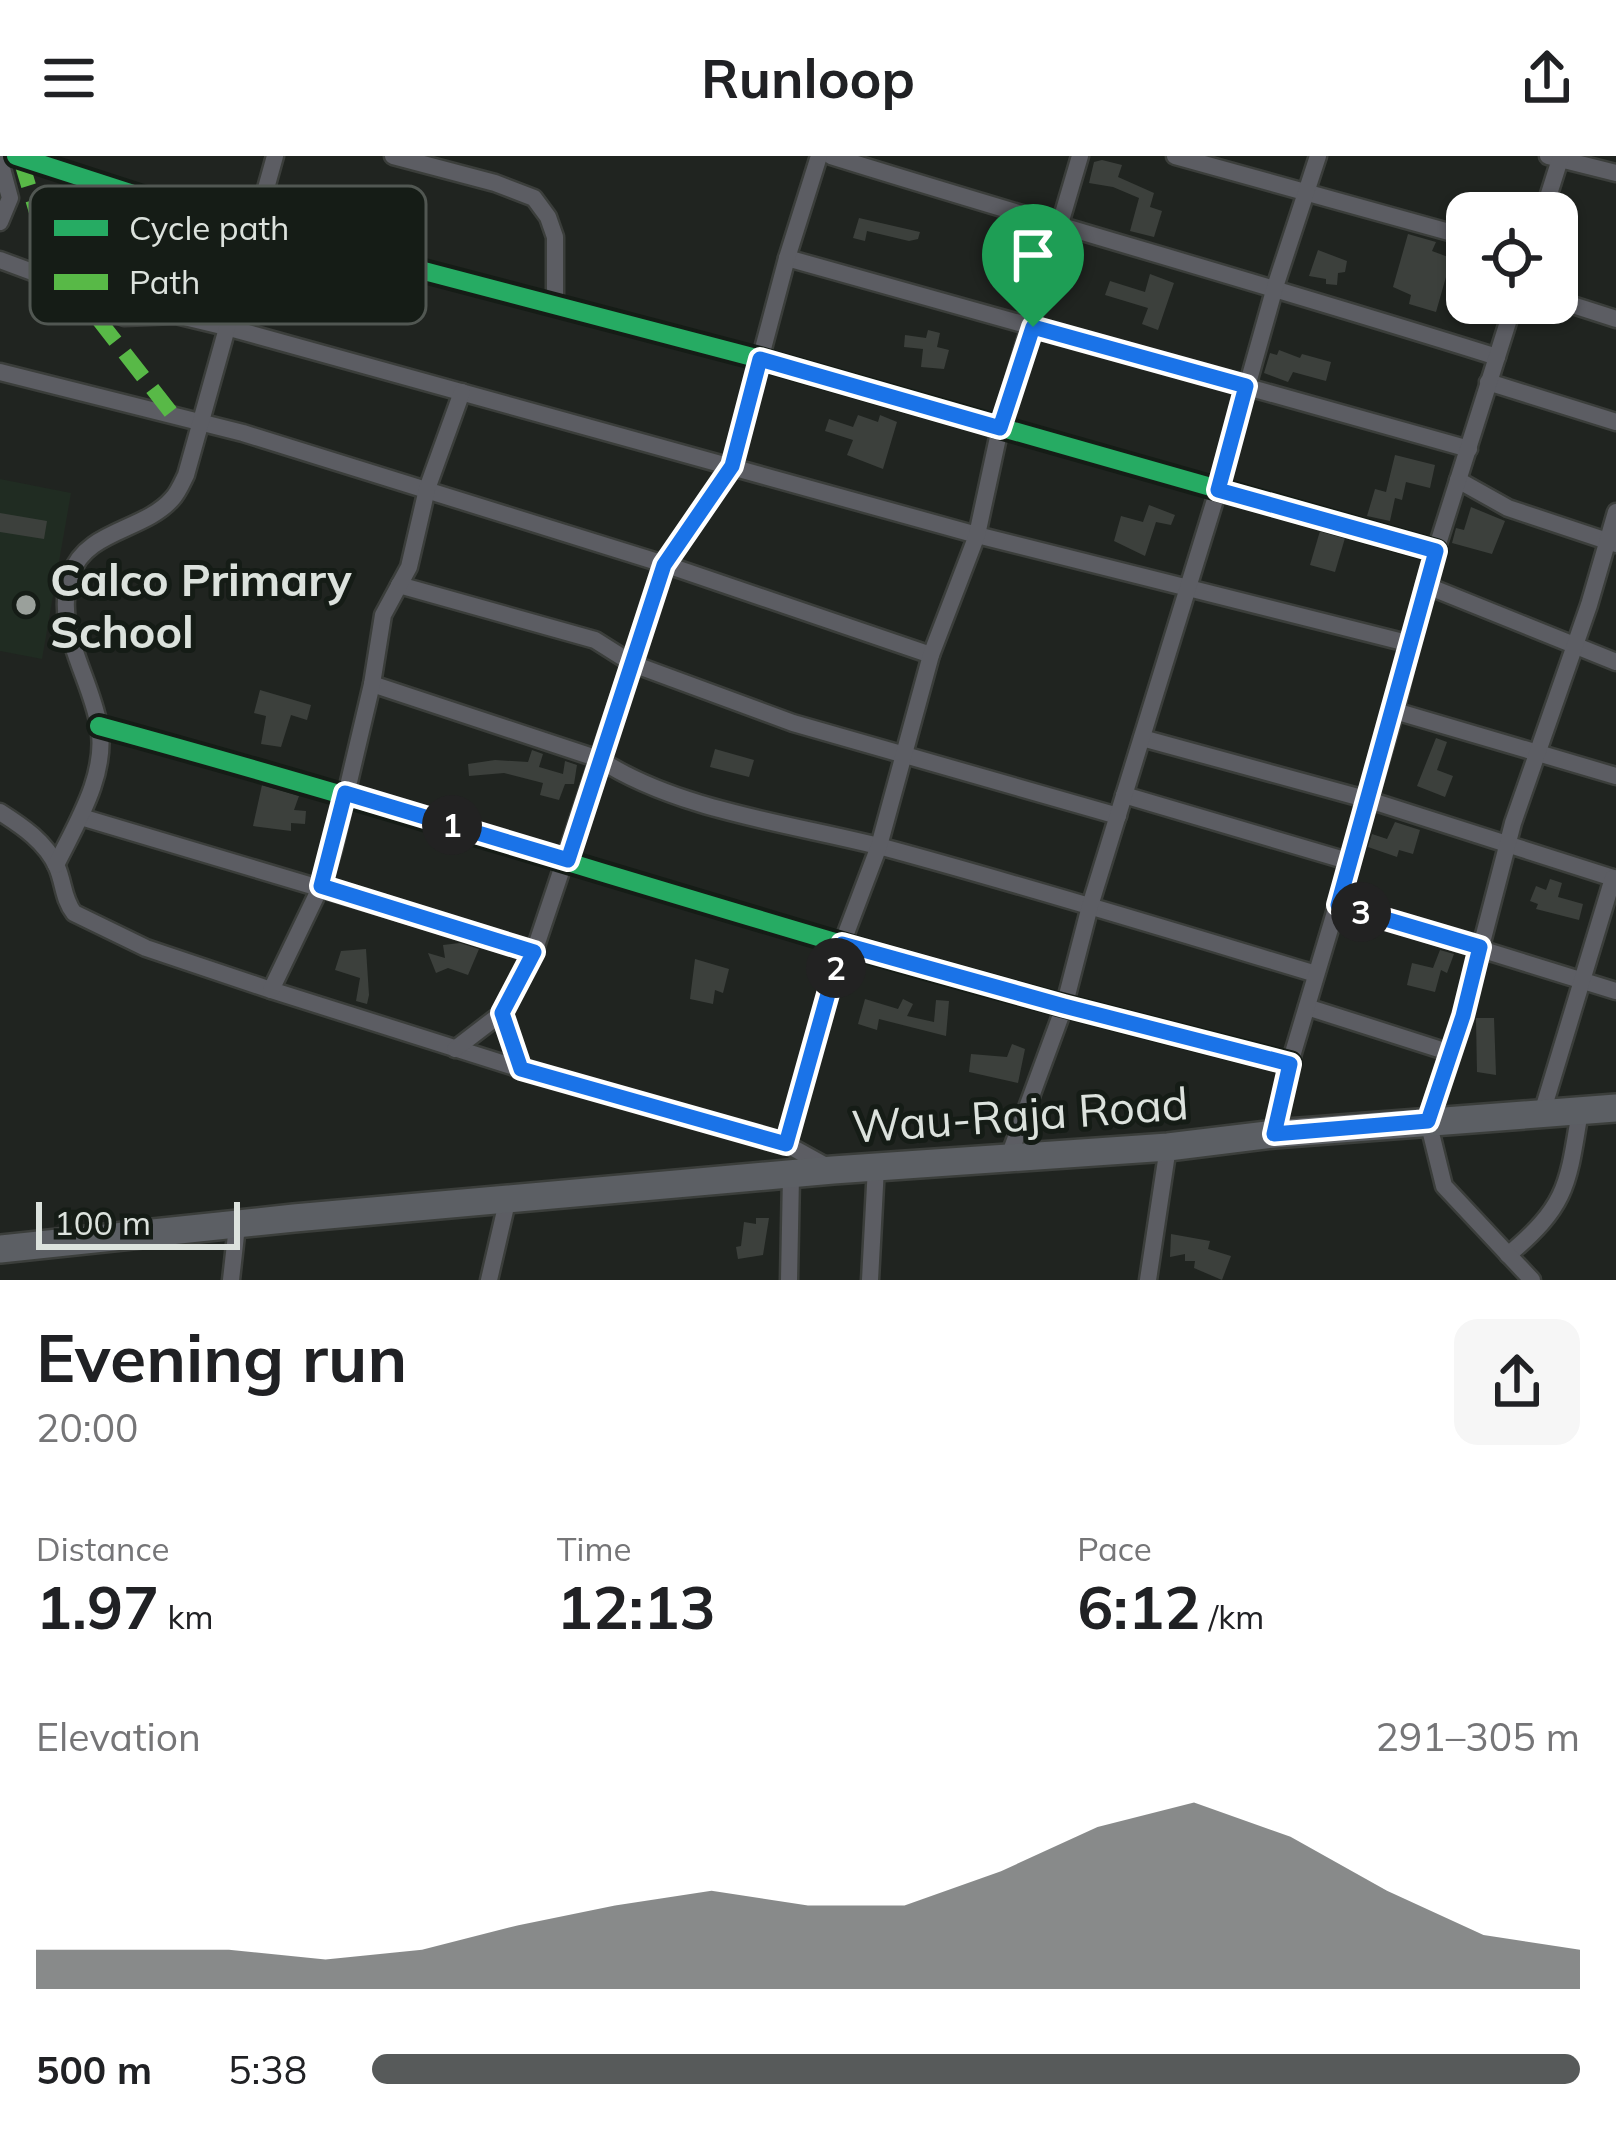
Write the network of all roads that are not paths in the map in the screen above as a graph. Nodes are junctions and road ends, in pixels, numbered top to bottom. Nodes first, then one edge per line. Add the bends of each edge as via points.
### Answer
1 (19, 156) edge
2 (275, 156) edge
3 (393, 156) edge
4 (819, 156) edge
5 (831, 156) edge
6 (1080, 156) edge
7 (1175, 156) edge
8 (1318, 156) edge
9 (1556, 157) edge
10 (0, 161) edge
11 (1616, 173) edge
12 (109, 186) edge
13 (266, 186) edge
14 (1548, 192) edge
15 (1305, 195) junction
16 (0, 222) edge
17 (1060, 228) junction
18 (1446, 232) edge
19 (787, 258) junction
20 (0, 260) edge
21 (30, 272) edge
22 (426, 272) edge
23 (1274, 287) junction
24 (555, 307) junction
25 (1578, 307) edge
26 (1616, 319) edge
27 (211, 324) edge
28 (227, 324) edge
29 (1507, 324) edge
30 (1033, 327) junction
31 (226, 328) junction
32 (1497, 357) junction
33 (760, 359) junction
34 (0, 372) edge
35 (1488, 382) junction
36 (1246, 386) junction
37 (462, 392) junction
38 (200, 422) junction
39 (1616, 422) edge
40 (1000, 428) junction
41 (1469, 448) junction
42 (732, 466) junction
43 (1458, 480) junction
44 (427, 489) junction
45 (1218, 490) junction
46 (1616, 512) edge
47 (977, 535) junction
48 (1612, 542) edge
49 (1436, 551) junction
50 (664, 565) junction
51 (399, 585) junction
52 (1189, 586) junction
53 (1425, 586) junction
54 (1411, 644) junction
55 (1573, 646) junction
56 (931, 655) junction
57 (1616, 662) edge
58 (633, 664) junction
59 (372, 684) junction
60 (1394, 711) junction
61 (100, 726) junction
62 (1142, 738) junction
63 (1536, 750) junction
64 (906, 754) junction
65 (599, 759) junction
66 (1616, 776) edge
67 (345, 793) junction
68 (1124, 795) junction
69 (1369, 800) junction
70 (0, 812) edge
71 (1118, 816) junction
72 (81, 817) junction
73 (1507, 844) junction
74 (879, 846) junction
75 (568, 860) junction
76 (1351, 862) junction
77 (56, 865) junction
78 (1614, 878) edge
79 (321, 886) junction
80 (1338, 905) junction
81 (1090, 906) junction
82 (842, 944) junction
83 (1480, 947) junction
84 (534, 952) junction
85 (1316, 974) junction
86 (1582, 981) junction
87 (271, 990) junction
88 (1616, 991) edge
89 (1064, 1006) junction
90 (1307, 1007) junction
91 (502, 1013) junction
92 (455, 1049) junction
93 (1451, 1053) junction
94 (1290, 1064) junction
95 (521, 1069) junction
96 (1616, 1108) edge
97 (1580, 1111) junction
98 (1543, 1113) junction
99 (1428, 1121) junction
100 (1274, 1134) junction
101 (786, 1144) junction
102 (1168, 1147) junction
103 (1008, 1159) junction
104 (876, 1167) junction
105 (832, 1170) junction
106 (791, 1176) junction
107 (507, 1202) junction
108 (237, 1226) junction
109 (0, 1250) edge
110 (1508, 1255) junction
111 (231, 1280) edge
112 (489, 1280) edge
113 (789, 1280) edge
114 (869, 1280) edge
115 (1148, 1280) edge
116 (1532, 1280) edge

1 - 12 street
2 - 13 street
3 - 24 street via 534,198 555,236
4 - 19 street
5 - 17 street
6 - 17 street
7 - 15 street
8 - 15 street
9 - 11 street
9 - 14 street
10 - 16 street via 10,198
15 - 18 street
15 - 23 street
17 - 23 street
17 - 30 street
19 - 30 street
19 - 33 street
20 - 21 street
22 - 24 street
23 - 32 street
23 - 36 street
24 - 33 street
25 - 26 street
27 - 31 street
28 - 31 street
29 - 32 street
30 - 36 street
30 - 40 street
31 - 37 street
31 - 38 street
32 - 35 street
33 - 40 street
33 - 42 street
34 - 38 street
35 - 39 street
35 - 41 street
36 - 41 street
36 - 45 street
37 - 42 street
37 - 44 street
38 - 44 street
38 - 61 street via 174,498 77,558 69,578 63,605
40 - 45 street
40 - 47 street
41 - 43 street
42 - 47 street
42 - 50 street
43 - 48 street via 1508,508
43 - 49 street
44 - 50 street
44 - 51 street
45 - 49 street
45 - 52 street
46 - 48 street
47 - 52 street
47 - 56 street
48 - 55 street
49 - 53 street
50 - 56 street
50 - 58 street
51 - 58 street via 595,640
51 - 59 street via 383,615
52 - 54 street
52 - 62 street
53 - 54 street
53 - 55 street
54 - 60 street
55 - 57 street
55 - 63 street
56 - 64 street
58 - 64 street
58 - 65 street
59 - 65 street
59 - 67 street
60 - 63 street
60 - 69 street
61 - 67 street
61 - 72 street via 100,759
62 - 68 street
62 - 69 street
63 - 66 street
63 - 73 street
64 - 71 street
64 - 74 street
65 - 74 street via 661,790
65 - 75 street
67 - 75 street
67 - 79 street
68 - 71 street
68 - 76 street
69 - 73 street
69 - 76 street
70 - 77 street via 32,833
71 - 81 street
72 - 77 street
72 - 79 street
73 - 78 street
73 - 83 street
74 - 81 street
74 - 82 street
75 - 82 street
75 - 84 street
76 - 80 street
77 - 87 street via 74,914
78 - 86 street
79 - 84 street
79 - 87 street
80 - 83 street
80 - 85 street
81 - 85 street
81 - 89 street
82 - 89 street
82 - 101 street
83 - 86 street
83 - 93 street
84 - 91 street
85 - 90 street
86 - 88 street
86 - 98 street
87 - 92 street
89 - 94 street
89 - 103 street
90 - 93 street
90 - 94 street
91 - 92 street
91 - 95 street
92 - 95 street
93 - 99 street
94 - 100 street
95 - 101 street
96 - 97 main road, Wau-Raja Road
97 - 98 main road, Wau-Raja Road
97 - 110 street via 1560,1201
98 - 99 main road, Wau-Raja Road
99 - 100 main road, Wau-Raja Road
99 - 110 street via 1444,1186
100 - 102 main road, Wau-Raja Road
101 - 105 street
102 - 103 main road, Wau-Raja Road
102 - 115 street
103 - 104 main road, Wau-Raja Road
104 - 105 main road, Wau-Raja Road
104 - 114 street
105 - 106 main road, Wau-Raja Road
106 - 107 main road, Wau-Raja Road
106 - 113 street
107 - 108 main road, Wau-Raja Road
107 - 112 street
108 - 109 main road, Wau-Raja Road
108 - 111 street
110 - 116 street

